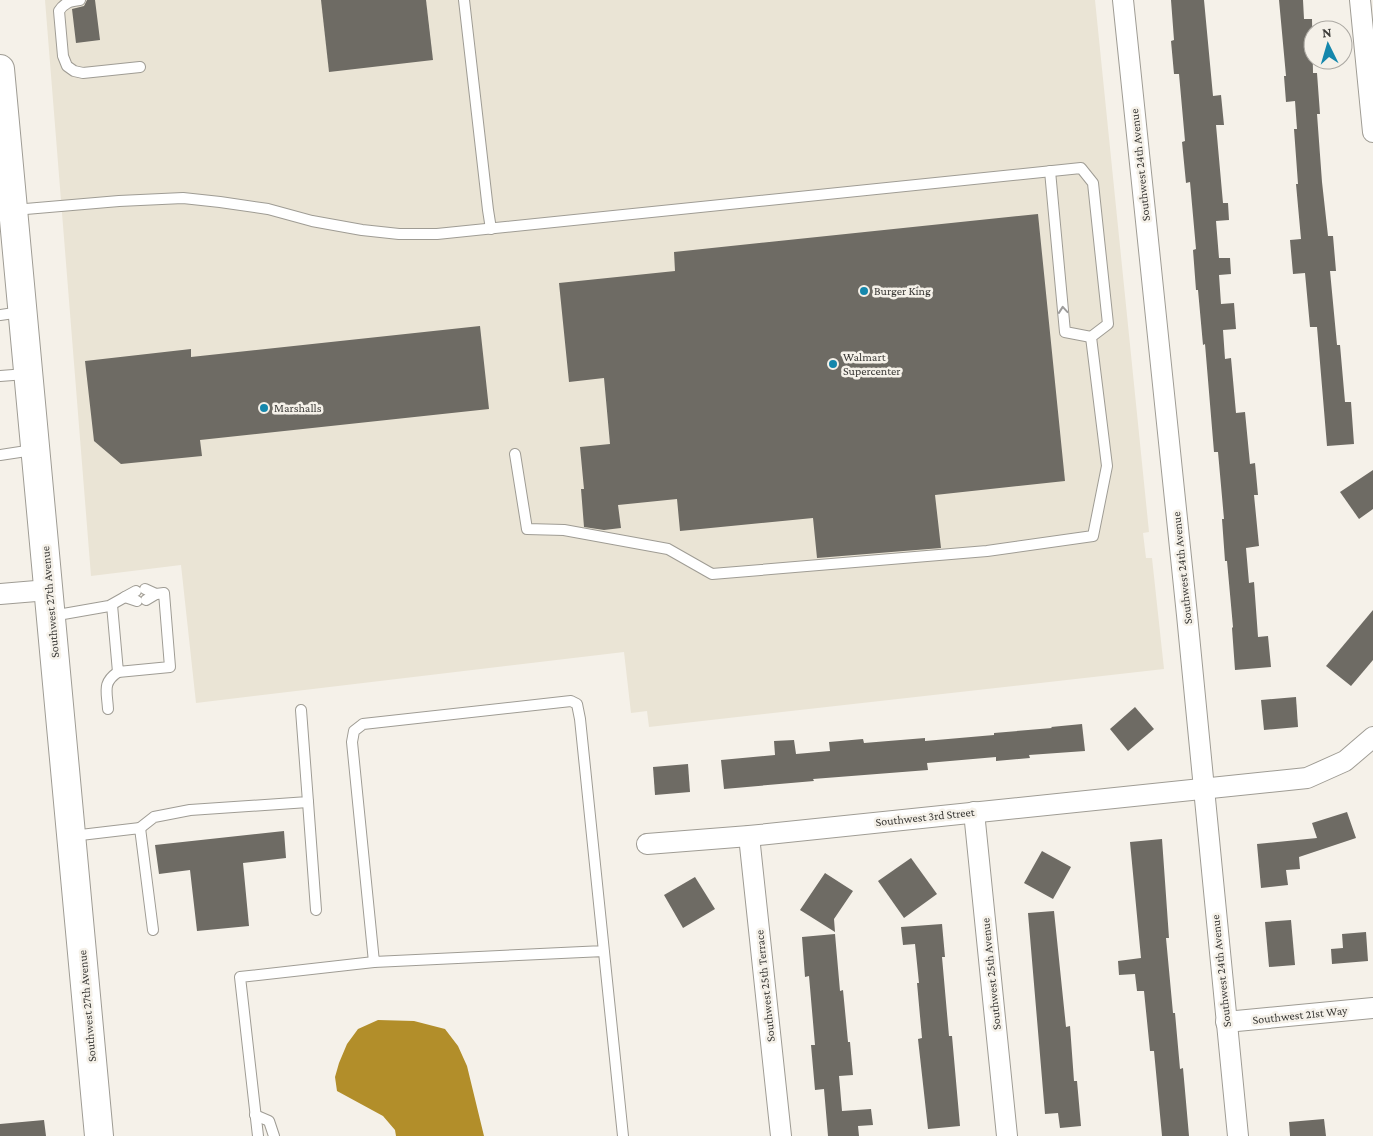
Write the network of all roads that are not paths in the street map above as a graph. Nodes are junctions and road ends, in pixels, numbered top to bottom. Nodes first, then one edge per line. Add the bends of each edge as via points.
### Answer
1 (80, 0) edge
2 (464, 0) edge
3 (1124, 0) edge
4 (1360, 0) edge
5 (0, 68) edge
6 (140, 68) dead end
7 (1373, 132) edge
8 (1050, 171) junction
9 (7, 211) edge
10 (491, 229) junction
11 (11, 314) edge
12 (1091, 337) junction
13 (28, 374) junction
14 (0, 376) edge
15 (35, 449) junction
16 (514, 454) dead end
17 (0, 456) edge
18 (48, 590) junction
19 (0, 594) edge
20 (112, 604) junction
21 (51, 617) junction
22 (118, 672) junction
23 (108, 709) dead end
24 (301, 710) dead end
25 (1373, 736) edge
26 (1203, 789) junction
27 (308, 802) junction
28 (974, 812) junction
29 (140, 828) junction
30 (71, 836) junction
31 (749, 836) junction
32 (647, 844) dead end
33 (316, 910) dead end
34 (153, 930) dead end
35 (604, 951) junction
36 (374, 962) junction
37 (1373, 1008) edge
38 (1226, 1022) junction
39 (255, 1115) junction
40 (99, 1136) edge
41 (258, 1136) edge
42 (274, 1136) edge
43 (623, 1136) edge
44 (781, 1136) edge
45 (1007, 1136) edge
46 (1238, 1136) edge

1 - 6 lane via 63,5 59,11 66,66 84,73
2 - 10 lane
3 - 26 street, Southwest 24th Avenue
4 - 7 street
5 - 9 street, Southwest 27th Avenue
8 - 10 lane
12 -> 8 lane via 1065,332
8 - 12 lane via 1081,168 1093,183 1108,324
9 - 10 lane via 183,198 399,234
9 - 11 street, Southwest 27th Avenue via 13,254
11 - 13 street, Southwest 27th Avenue
12 - 16 lane via 1107,466 1092,536 987,551 712,574 668,550 564,530 527,529
13 - 14 lane
13 - 15 street, Southwest 27th Avenue
15 - 17 lane
15 - 18 street, Southwest 27th Avenue
18 - 19 street
18 - 21 street, Southwest 27th Avenue
20 - 21 lane
20 - 22 lane
20 - 22 lane via 125,597 164,593 170,666
21 - 30 street, Southwest 27th Avenue
22 - 23 lane via 109,678 106,688
24 - 27 lane
25 - 26 street, Southwest 3rd Street via 1345,761 1307,778
26 - 28 street, Southwest 3rd Street
26 - 38 street, Southwest 24th Avenue
27 - 29 lane via 190,810 154,817
27 - 33 lane
28 - 31 street, Southwest 3rd Street
28 - 45 street, Southwest 25th Avenue
29 - 30 lane
29 - 34 lane
30 - 40 street, Southwest 27th Avenue
31 - 32 street, Southwest 3rd Street
31 - 44 street, Southwest 25th Terrace
35 - 36 lane
35 - 36 lane via 579,710 572,701 363,724 354,731 352,742
35 - 43 lane
36 - 39 lane via 240,977
37 - 38 street, Southwest 21st Way
38 - 46 street, Southwest 24th Avenue
39 - 41 lane
39 - 42 lane via 269,1121

